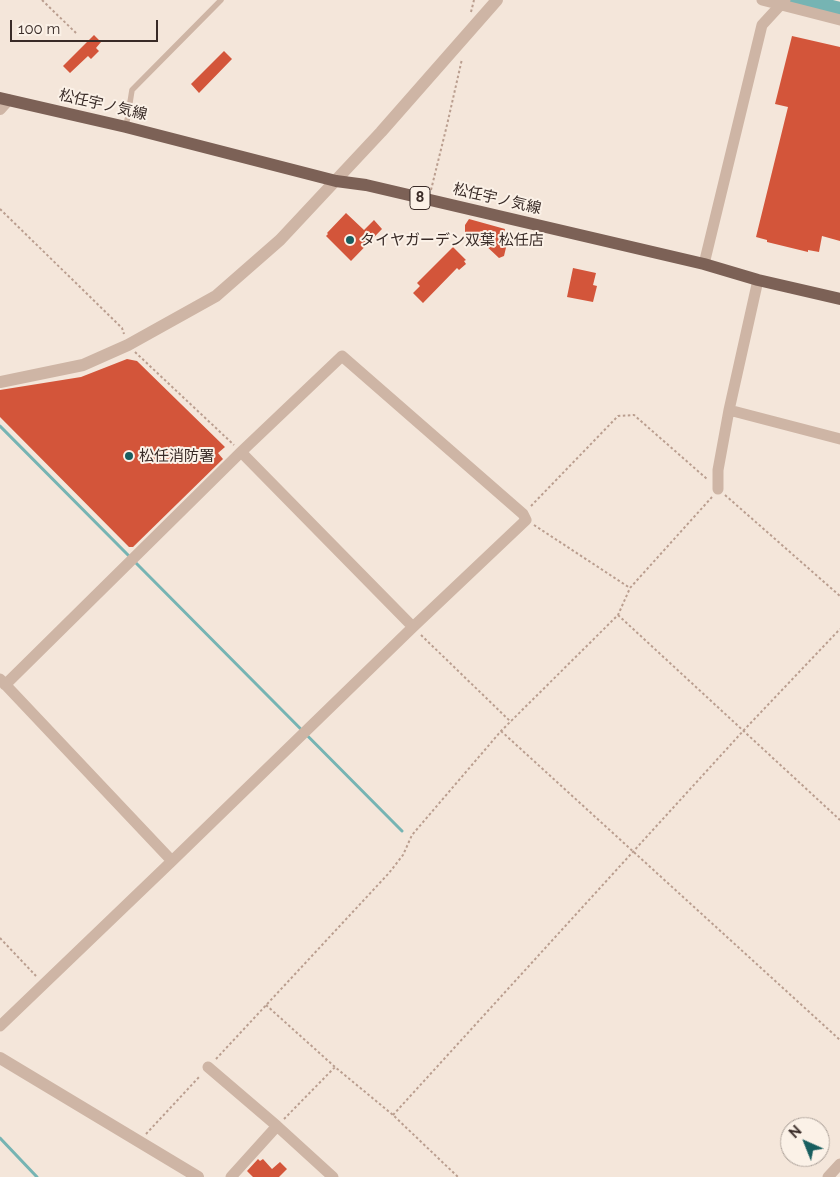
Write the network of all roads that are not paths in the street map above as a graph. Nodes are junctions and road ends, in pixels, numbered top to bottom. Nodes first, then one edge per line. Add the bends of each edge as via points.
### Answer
1 (221, 0) edge
2 (497, 0) edge
3 (762, 0) edge
4 (783, 3) edge
5 (840, 20) edge
6 (3, 102) edge
7 (126, 127) junction
8 (336, 181) junction
9 (704, 264) junction
10 (758, 280) junction
11 (840, 298) edge
12 (0, 382) edge
13 (729, 410) junction
14 (840, 439) edge
15 (241, 452) junction
16 (718, 489) road end
17 (413, 627) junction
18 (3, 682) edge
19 (172, 862) junction
20 (0, 1026) edge
21 (0, 1058) edge
22 (208, 1067) road end
23 (277, 1126) junction
24 (840, 1164) edge
25 (198, 1177) edge
26 (231, 1177) edge
27 (333, 1177) edge
28 (828, 1177) edge

1 - 7 lane via 132,90
2 - 8 street
3 - 4 street
4 - 5 street
4 - 9 street via 762,25
6 - 7 main road, 松任宇ノ気線 / 8
7 - 8 main road, 松任宇ノ気線 / 8
8 - 9 main road, 松任宇ノ気線 / 8 via 366,185
8 - 12 street via 280,240 216,296 128,346 83,365
9 - 10 main road, 松任宇ノ気線 / 8
10 - 11 main road, 松任宇ノ気線 / 8
10 - 13 street
13 - 14 street
13 - 16 street via 718,470
15 - 17 street
15 - 17 street via 342,356 525,517
15 - 18 street
17 - 19 street
18 - 19 street
19 - 20 street
21 - 25 street
22 - 23 street
23 - 26 street
23 - 27 street
24 - 28 street

